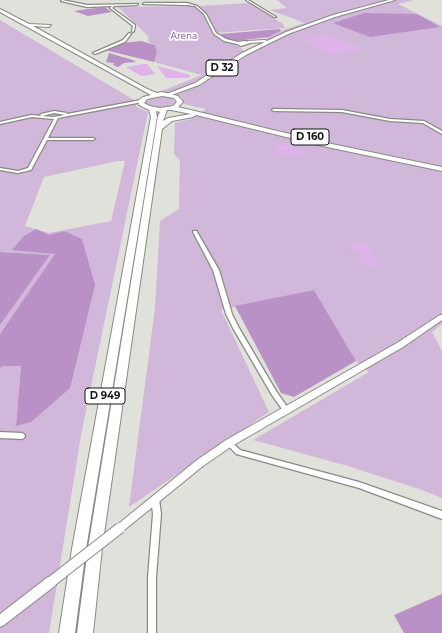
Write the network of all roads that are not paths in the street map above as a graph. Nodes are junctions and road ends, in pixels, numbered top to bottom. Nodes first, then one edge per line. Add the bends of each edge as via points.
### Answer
1 (63, 0) edge
2 (143, 0) edge
3 (247, 0) edge
4 (393, 0) edge
5 (58, 1) dead end
6 (143, 3) junction
7 (113, 6) junction
8 (0, 10) edge
9 (9, 15) junction
10 (0, 16) edge
11 (275, 17) dead end
12 (49, 26) dead end
13 (133, 31) junction
14 (287, 33) junction
15 (130, 34) junction
16 (63, 39) dead end
17 (248, 42) joint
18 (239, 44) junction
19 (65, 46) junction
20 (248, 52) junction
21 (94, 53) joint
22 (133, 83) junction
23 (197, 84) junction
24 (156, 95) junction
25 (167, 95) junction
26 (178, 101) junction
27 (143, 102) junction
28 (172, 108) junction
29 (152, 109) junction
30 (165, 110) junction
31 (274, 110) dead end
32 (61, 115) junction
33 (49, 118) junction
34 (232, 122) junction
35 (0, 123) edge
36 (159, 128) junction
37 (442, 134) edge
38 (45, 139) junction
39 (93, 139) dead end
40 (442, 166) edge
41 (0, 169) edge
42 (442, 169) edge
43 (195, 232) dead end
44 (442, 317) edge
45 (286, 410) junction
46 (0, 435) edge
47 (22, 436) dead end
48 (229, 443) junction
49 (155, 499) junction
50 (442, 515) edge
51 (0, 621) edge
52 (67, 633) edge
53 (85, 633) edge
54 (152, 633) edge

1 - 5 street
1 - 7 street via 82,5
2 - 6 street
3 - 11 street
4 - 14 main road, D 32 via 354,9
6 - 7 street
6 - 18 street via 196,6 205,14 215,33 226,41
7 - 13 street via 112,8 134,26
8 - 9 highway
9 - 12 highway via 32,25
9 - 19 highway
10 - 27 highway
13 - 15 street via 127,33
13 - 15 street via 137,33
14 - 17 main road via 265,41
14 - 20 main road, D 32
15 - 21 street via 124,41
16 - 19 highway via 59,41
17 - 18 street
18 - 20 main road
19 - 22 highway
20 - 23 main road, D 32
21 - 22 highway via 98,60
22 - 24 highway
23 - 25 main road, D 32
23 - 26 main road, D 32
24 - 25 highway
24 - 27 highway
25 - 26 highway
26 - 28 highway
26 - 40 highway, D 160 via 268,128
27 - 29 highway
27 - 32 street
28 - 30 highway
28 - 34 highway, D 160
29 - 30 highway
29 - 52 highway, D 949 via 155,115 79,549
30 - 36 highway, D 949
31 - 37 street via 342,111 390,120 421,121
32 - 33 street
32 - 33 street via 56,112
33 - 35 street via 31,116
33 - 38 street
34 - 36 highway via 186,115 168,120
34 - 42 highway, D 160 via 334,147
36 - 53 highway, D 949 via 95,548
38 - 39 street
38 - 41 street via 30,170 18,172
43 - 45 street via 216,270 232,321
44 - 45 street via 400,345
45 - 48 street
46 - 47 street
48 - 49 street
48 - 50 street via 238,452 359,486
49 - 51 street, bridge
49 - 54 street via 157,514

